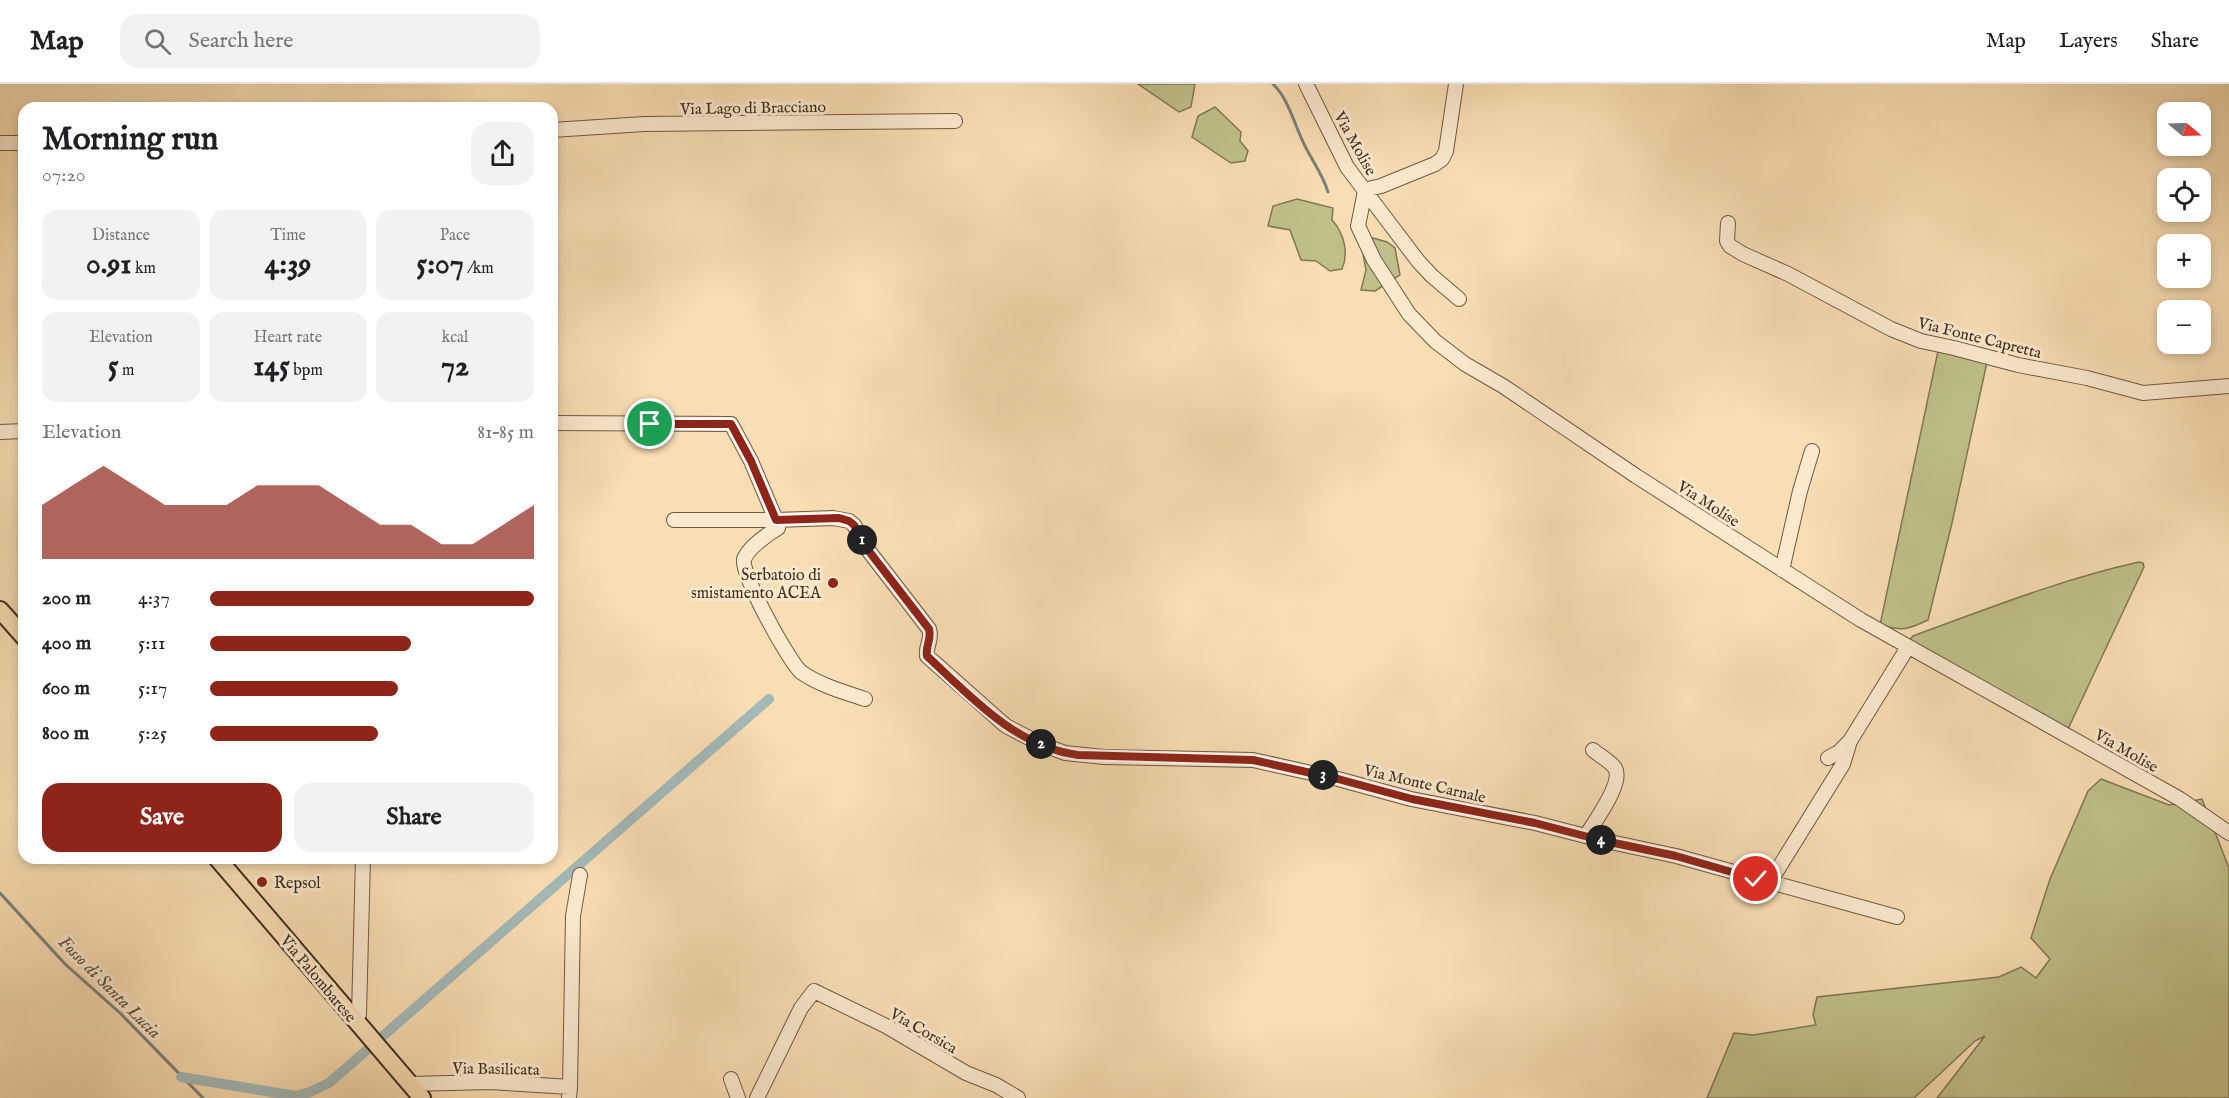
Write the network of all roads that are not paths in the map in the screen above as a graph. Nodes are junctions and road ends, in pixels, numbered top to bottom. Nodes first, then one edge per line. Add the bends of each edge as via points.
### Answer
1 (1306, 84) edge
2 (1456, 84) edge
3 (955, 121) dead end
4 (558, 130) edge
5 (18, 142) edge
6 (0, 143) edge
7 (1365, 191) junction
8 (1728, 223) dead end
9 (1459, 299) dead end
10 (2229, 386) edge
11 (558, 423) edge
12 (18, 431) edge
13 (0, 432) edge
14 (1812, 451) dead end
15 (674, 520) dead end
16 (777, 524) junction
17 (1782, 570) junction
18 (0, 610) edge
19 (18, 630) edge
20 (1908, 647) junction
21 (865, 699) dead end
22 (1850, 741) junction
23 (1593, 750) dead end
24 (1828, 758) dead end
25 (2229, 833) edge
26 (1586, 836) junction
27 (222, 864) edge
28 (363, 864) edge
29 (580, 875) dead end
30 (1770, 882) junction
31 (1897, 917) dead end
32 (359, 1025) junction
33 (731, 1079) dead end
34 (410, 1084) junction
35 (569, 1092) edge
36 (422, 1098) edge
37 (738, 1098) edge
38 (757, 1098) edge
39 (1018, 1098) edge

1 - 7 street, Via Molise via 1347,167
2 - 7 street via 1448,146 1442,159
3 - 4 street, Via Lago di Bracciano via 644,124
5 - 6 street
7 - 9 street via 1418,261
7 - 17 street, Via Molise via 1358,226 1369,250 1409,314 1436,340 1465,364
8 - 10 street, Via Fonte Capretta via 1727,242 1734,248 1921,342 2144,393
11 - 16 street via 731,424
12 - 13 street
14 - 17 street
15 - 16 street
16 - 21 street via 744,559 744,568 784,651 798,669 814,680
16 - 26 street, Via Monte Carnale via 839,518 851,522 929,629 927,656 1006,726 1056,750 1087,756 1253,760
17 - 20 street, Via Molise
18 - 19 main road
20 - 22 street
20 - 25 street, Via Molise via 2180,800
22 - 24 street
22 - 30 street via 1843,764
23 - 26 street via 1614,767 1618,778
26 - 30 street, Via Monte Carnale
27 - 32 main road, Via Palombarese
28 - 32 street
29 - 35 street via 573,915
30 - 31 street, Via Monte Carnale
32 - 34 main road, Via Palombarese
33 - 37 street
34 - 35 street, Via Basilicata via 479,1082
34 - 36 main road, Via Palombarese
38 - 39 street, Via Corsica via 803,1004 814,991

